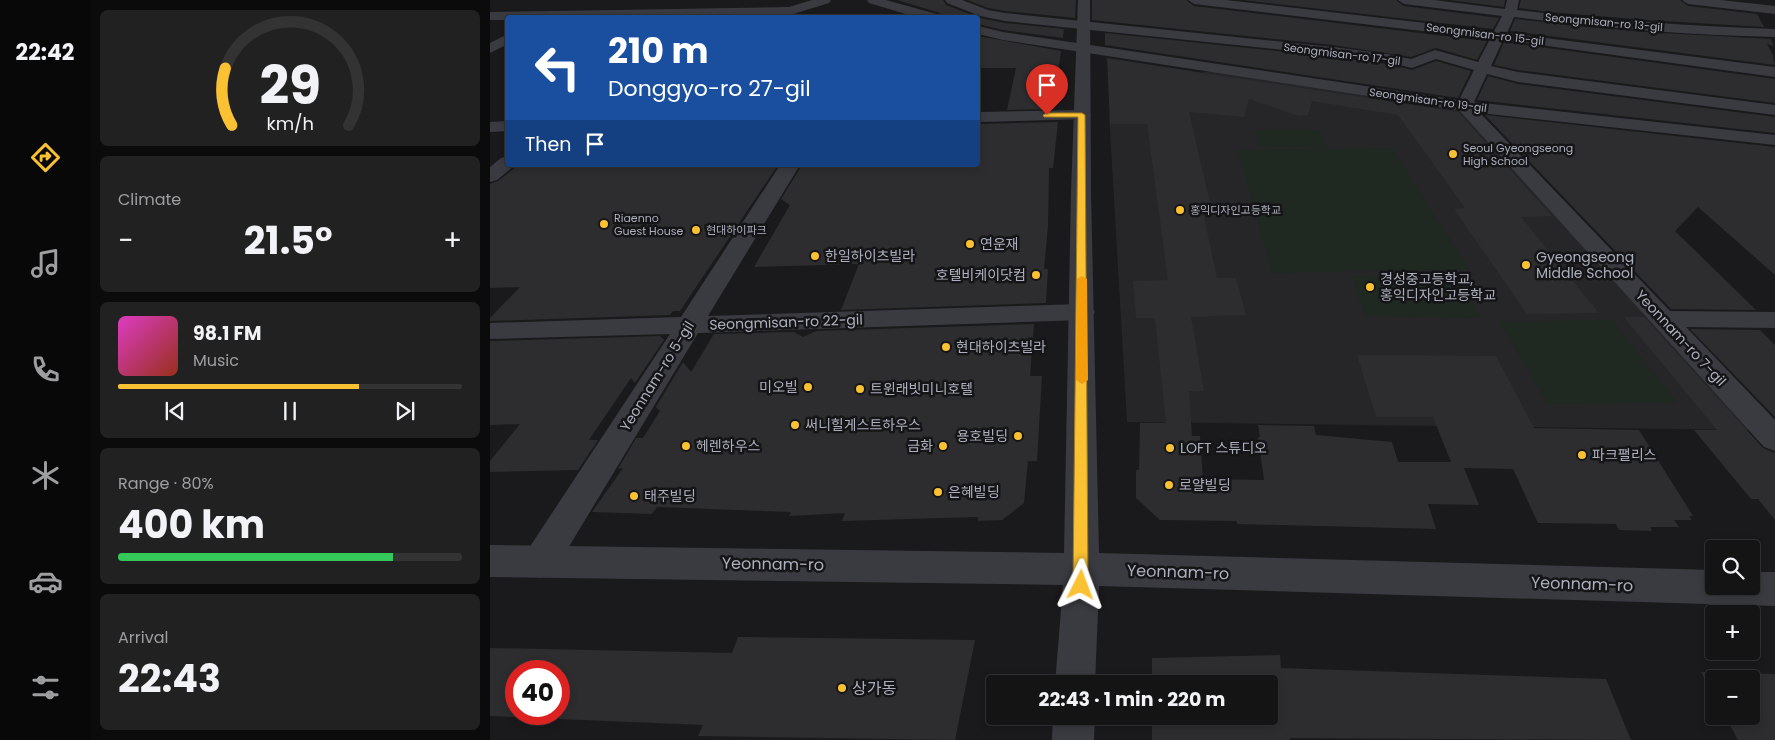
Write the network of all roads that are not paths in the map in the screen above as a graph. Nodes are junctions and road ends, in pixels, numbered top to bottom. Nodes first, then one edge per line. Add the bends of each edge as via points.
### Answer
1 (573, 0) edge
2 (708, 0) edge
3 (825, 0) edge
4 (872, 0) edge
5 (952, 0) edge
6 (1084, 0) edge
7 (1194, 0) edge
8 (1404, 0) edge
9 (1688, 0) edge
10 (1746, 3) edge
11 (891, 5) junction
12 (1512, 6) edge
13 (1775, 10) edge
14 (547, 15) edge
15 (689, 15) edge
16 (884, 15) edge
17 (925, 15) edge
18 (490, 16) edge
19 (505, 16) edge
20 (980, 30) edge
21 (1760, 31) junction
22 (1775, 33) edge
23 (1498, 36) junction
24 (1083, 37) junction
25 (505, 40) edge
26 (490, 49) edge
27 (1482, 68) junction
28 (1775, 72) edge
29 (1464, 106) junction
30 (1775, 110) edge
31 (1082, 115) junction
32 (980, 116) edge
33 (505, 126) edge
34 (490, 127) edge
35 (1772, 141) edge
36 (505, 164) edge
37 (789, 167) edge
38 (490, 176) edge
39 (1082, 312) junction
40 (1663, 319) junction
41 (1775, 320) edge
42 (689, 325) junction
43 (490, 331) edge
44 (1775, 439) edge
45 (490, 561) edge
46 (540, 562) junction
47 (1082, 569) junction
48 (1775, 588) edge
49 (1076, 675) edge
50 (1074, 725) edge
51 (1073, 740) edge

1 - 14 street
2 - 15 street
3 - 15 street via 790,11
4 - 11 street
5 - 24 street via 988,14
6 - 24 street
7 - 23 street, Seongmisan-ro 15-gil
8 - 12 street, Seongmisan-ro 13-gil via 1444,6
9 - 10 street
10 - 13 street
10 - 21 street
11 - 16 street
11 - 17 street
12 - 21 street, Seongmisan-ro 13-gil via 1591,23 1706,31
12 - 23 street
18 - 19 street
20 - 24 street via 1004,36
21 - 22 street, Seongmisan-ro 13-gil
23 - 27 street
23 - 28 street, Seongmisan-ro 15-gil
24 - 27 street, Seongmisan-ro 17-gil via 1176,33 1388,58 1412,64 1436,54
24 - 29 street, Seongmisan-ro 19-gil
24 - 31 street
25 - 26 street
27 - 29 street
27 - 30 street, Seongmisan-ro 17-gil via 1518,76
29 - 35 street, Seongmisan-ro 19-gil
29 - 40 street, Yeonnam-ro 7-gil
31 - 32 street
31 - 39 street
33 - 34 street
36 - 38 street
37 - 42 street, Yeonnam-ro 5-gil
39 - 42 street, Seongmisan-ro 22-gil
39 - 47 street
40 - 41 street
40 - 44 street, Yeonnam-ro 7-gil
42 - 43 street, Seongmisan-ro 22-gil
42 - 46 street, Yeonnam-ro 5-gil
45 - 46 street, Yeonnam-ro
46 - 47 street, Yeonnam-ro
47 - 48 street, Yeonnam-ro
47 - 49 street
50 - 51 street

